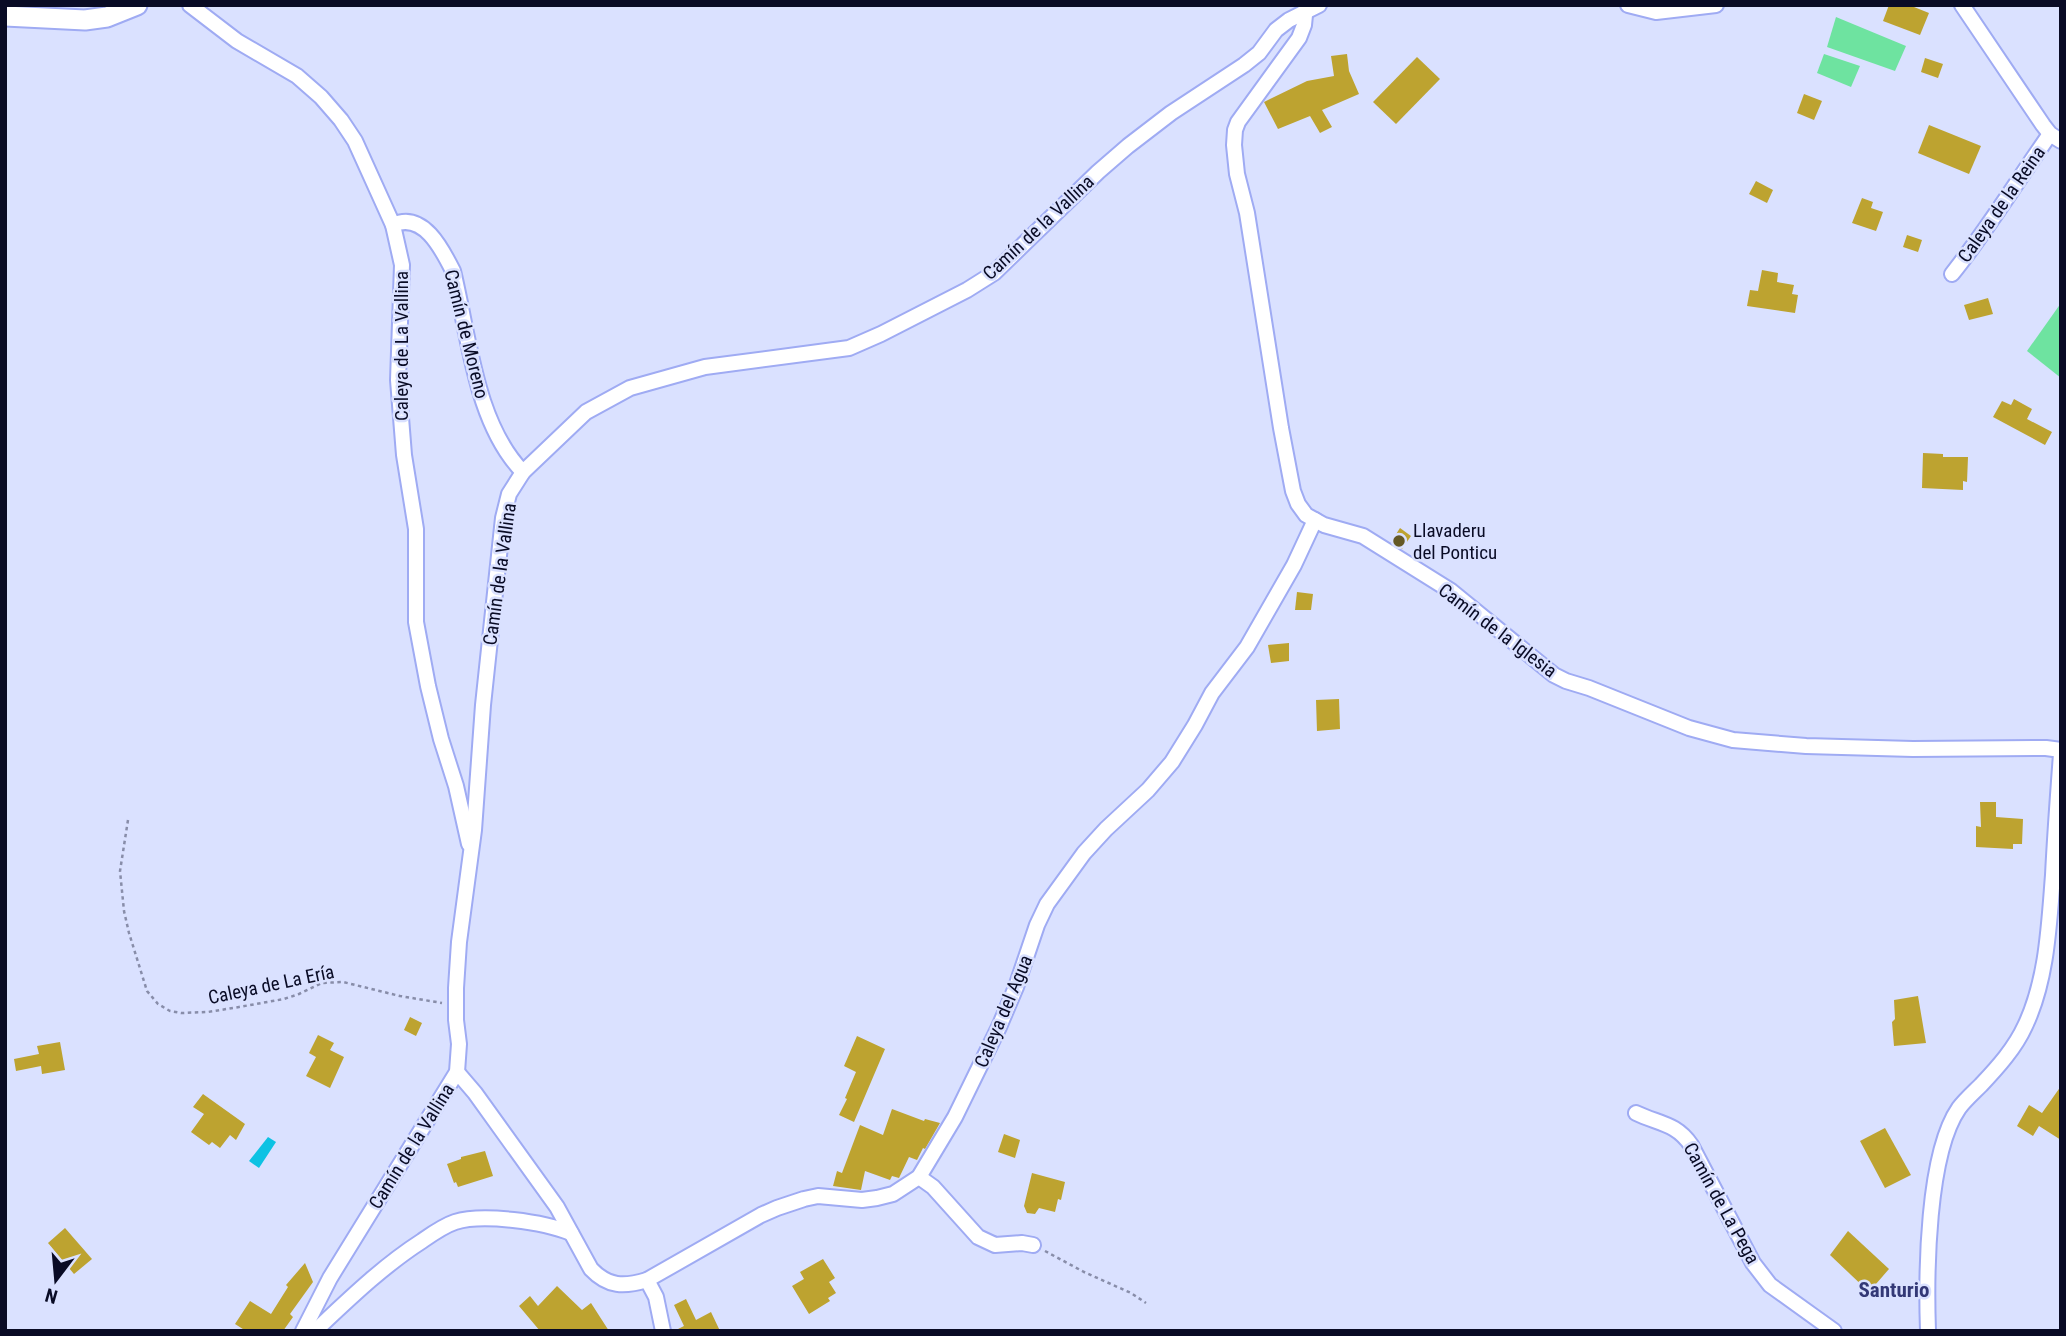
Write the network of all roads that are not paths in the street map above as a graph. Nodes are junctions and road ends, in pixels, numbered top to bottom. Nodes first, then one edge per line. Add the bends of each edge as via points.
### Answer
1 (137, 5) edge
2 (190, 5) edge
3 (1319, 5) edge
4 (1628, 5) edge
5 (1716, 5) edge
6 (1962, 5) edge
7 (1306, 8) edge
8 (5, 16) edge
9 (2056, 138) edge
10 (393, 225) junction
11 (1952, 274) dead end
12 (523, 472) junction
13 (1315, 520) junction
14 (2061, 752) edge
15 (471, 852) junction
16 (457, 1072) junction
17 (1636, 1113) dead end
18 (919, 1177) junction
19 (571, 1233) junction
20 (1032, 1245) road end
21 (647, 1280) junction
22 (303, 1331) edge
23 (315, 1331) edge
24 (663, 1331) edge
25 (1835, 1331) edge
26 (1928, 1331) edge

1 - 8 street via 85,20
2 - 10 street, Caleya de La Vallina via 321,97 355,141
3 - 7 street, Camín de la Vallina
4 - 5 street via 1656,12
6 - 9 street
7 - 12 street, Camín de la Vallina via 1276,30 1259,54 1128,146 994,273 967,290 849,348 705,367 629,388 586,412
7 - 13 street via 1299,37 1238,122 1234,145 1293,491 1298,505
9 - 11 street, Caleya de la Reina
10 - 12 street, Camín de Moreno via 409,221 420,226 444,253 453,271 483,400 503,446
10 - 15 street, Caleya de La Vallina via 401,265 397,358 404,455 416,529 416,622
12 - 15 street, Camín de la Vallina via 509,494 503,518
13 - 14 street, Camín de la Iglesia via 1363,536 1451,591 1555,675 1689,728 1733,740 1806,746 2046,748
13 - 18 street, Caleya del Agua via 1247,647 1212,694 1172,762 1106,828 1047,904 999,1027 955,1117
14 - 26 street via 2049,932 2037,991 2025,1026 2005,1059 1960,1107 1947,1131 1929,1236
15 - 16 street, Camín de la Vallina via 459,942
16 - 19 street, Caleya del Agua via 557,1207
16 - 22 street, Camín de la Vallina via 330,1278
17 - 25 street, Camín de La Pega via 1683,1133 1753,1263 1770,1285
18 - 20 street via 978,1237 995,1245
18 - 21 street, Caleya del Agua via 893,1194 877,1198 818,1196 761,1215
19 - 21 street, Caleya del Agua via 598,1277 629,1286
19 - 23 street via 554,1226 491,1219 454,1223 407,1251
21 - 24 street

